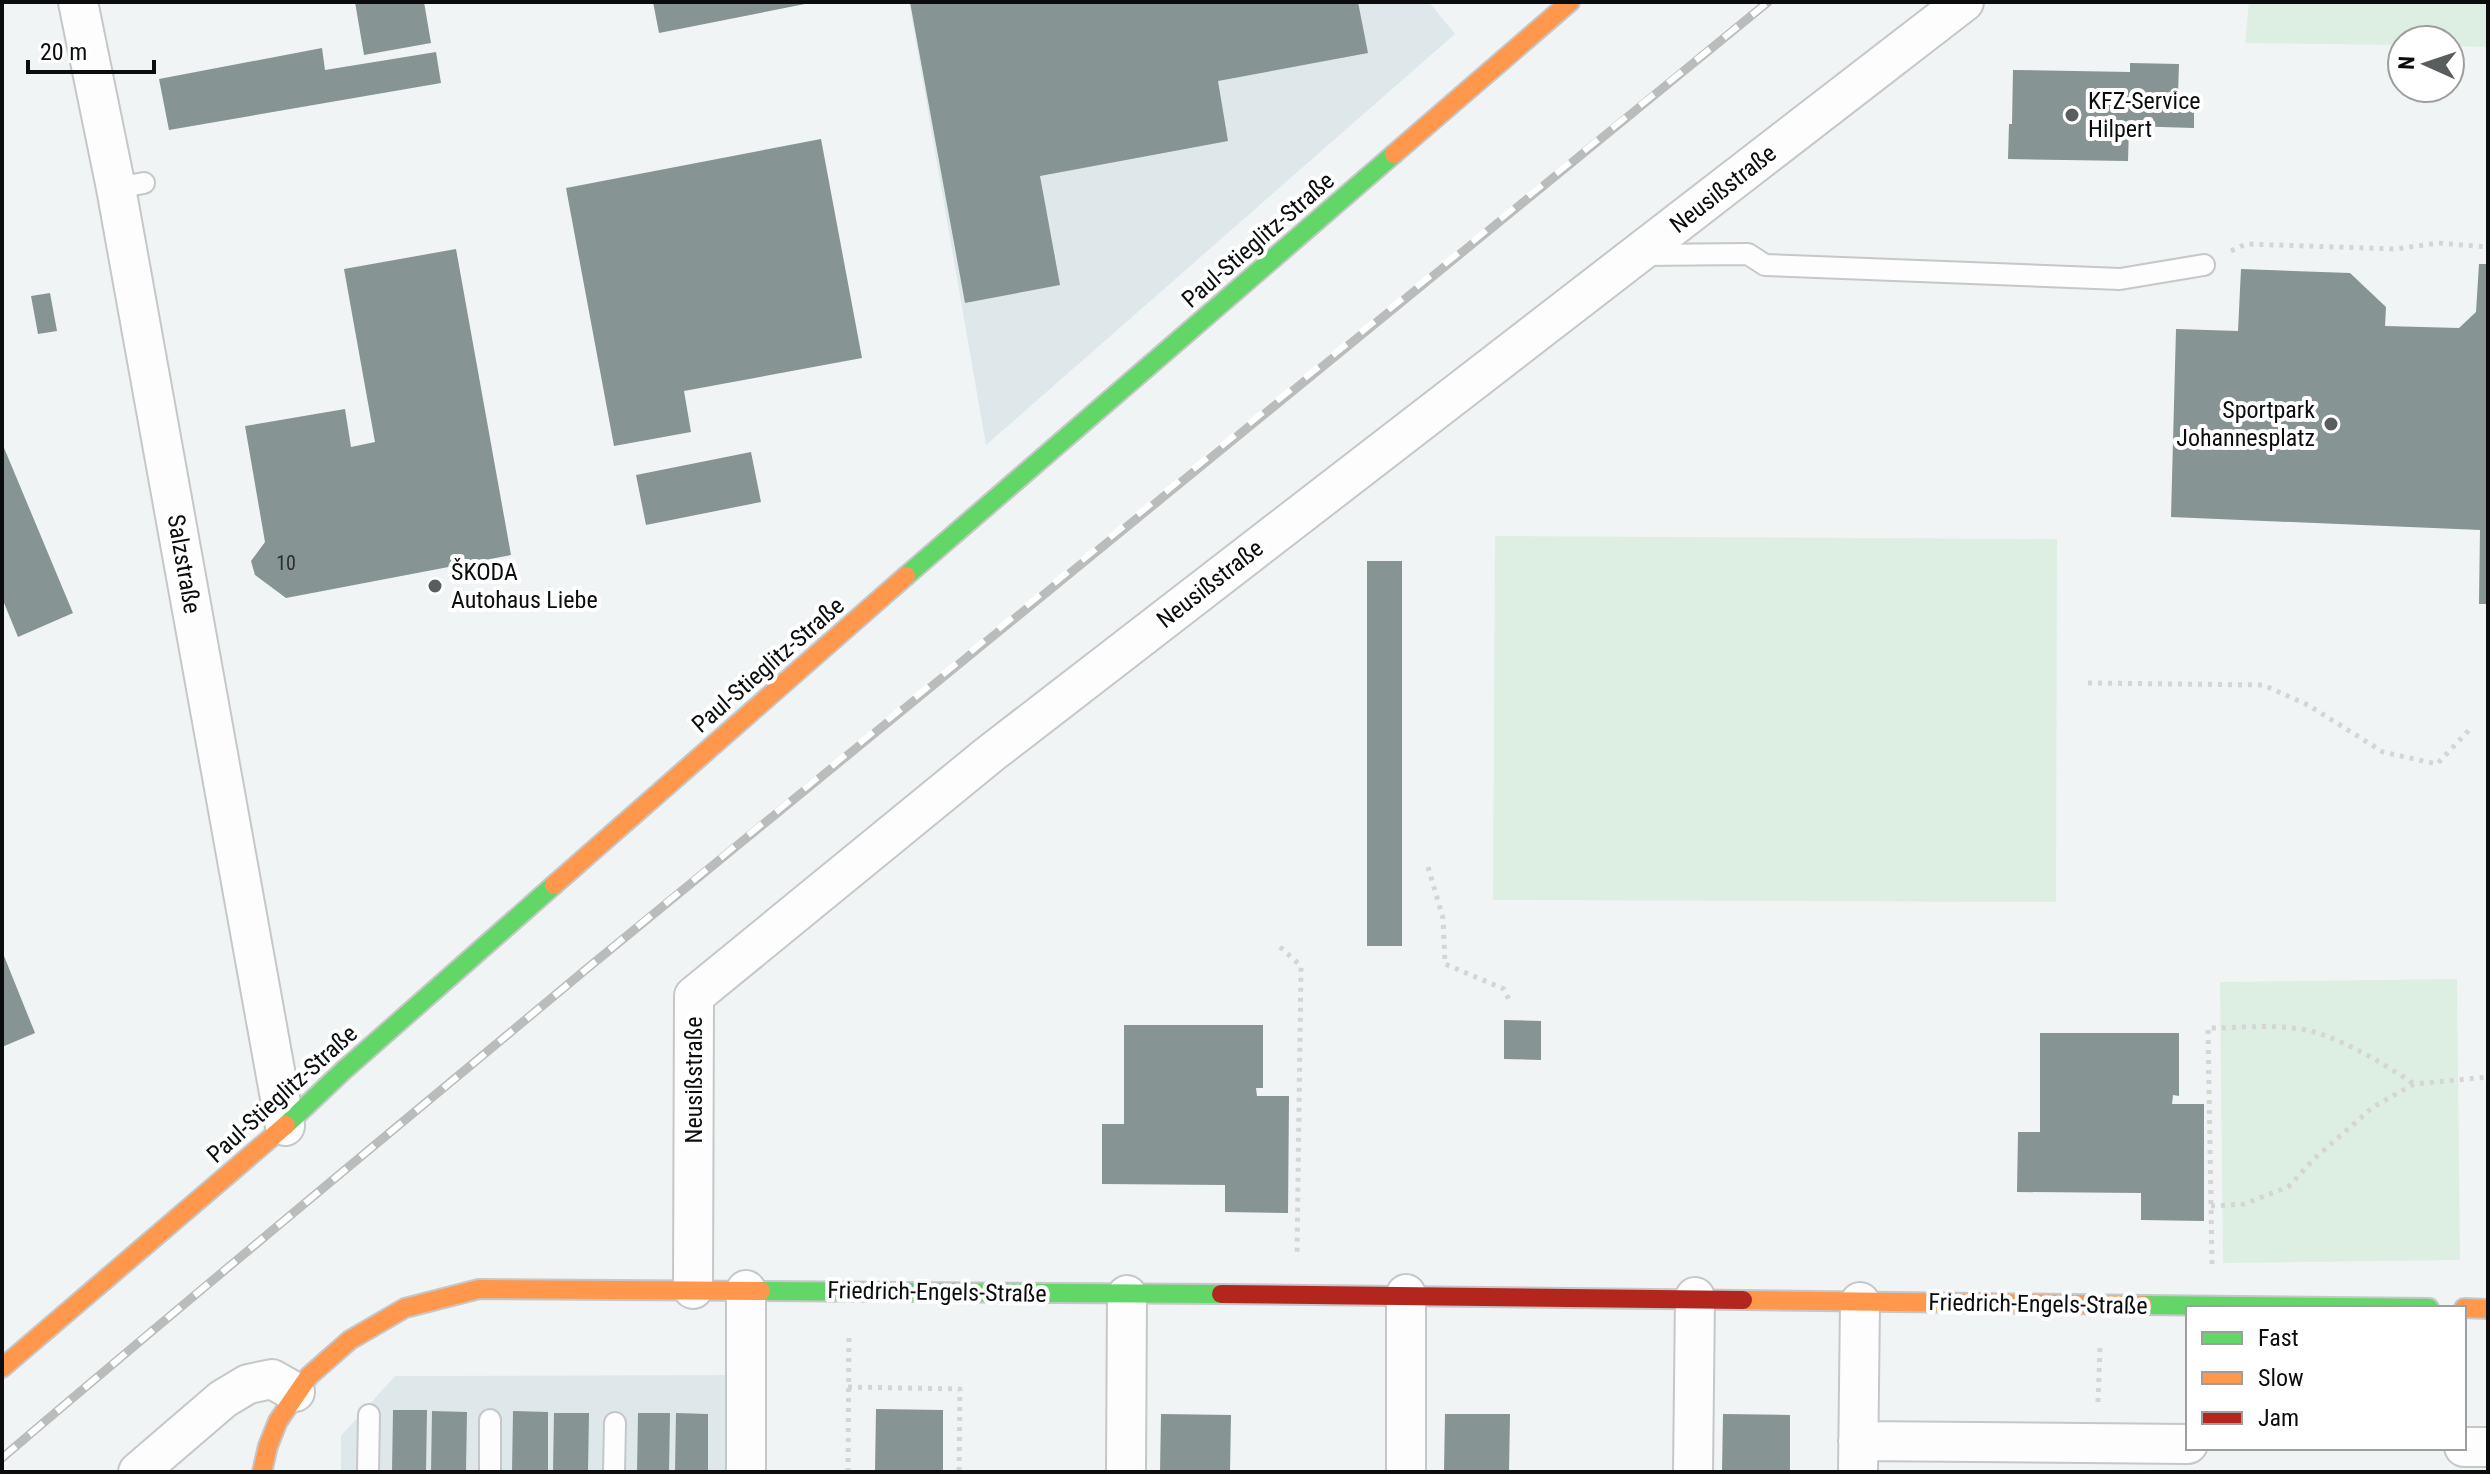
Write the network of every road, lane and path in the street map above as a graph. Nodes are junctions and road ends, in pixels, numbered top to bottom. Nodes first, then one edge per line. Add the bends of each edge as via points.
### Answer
1 (78, 2) edge
2 (1570, 2) edge
3 (1964, 2) edge
4 (2488, 247) edge
5 (1637, 255) junction
6 (2204, 265) joint
7 (2088, 683) dead end
8 (2472, 727) dead end
9 (1428, 867) dead end
10 (1280, 947) dead end
11 (1510, 1002) dead end
12 (2488, 1077) edge
13 (2414, 1084) junction
14 (285, 1126) junction
15 (2211, 1206) junction
16 (693, 1289) junction
17 (746, 1290) junction
18 (850, 1291) junction
19 (1406, 1294) junction
20 (1127, 1295) junction
21 (1297, 1295) junction
22 (1695, 1297) junction
23 (1860, 1302) junction
24 (2101, 1304) junction
25 (2213, 1305) junction
26 (2285, 1306) edge
27 (2466, 1308) edge
28 (2488, 1309) edge
29 (2, 1368) edge
30 (848, 1387) junction
31 (295, 1392) junction
32 (369, 1415) dead end
33 (490, 1420) dead end
34 (615, 1423) dead end
35 (2097, 1443) junction
36 (2186, 1444) edge
37 (2466, 1447) edge
38 (2488, 1447) edge
39 (1858, 1457) edge
40 (138, 1472) edge
41 (262, 1472) edge
42 (368, 1472) edge
43 (490, 1472) edge
44 (614, 1472) edge
45 (746, 1472) edge
46 (848, 1472) edge
47 (959, 1472) edge
48 (1126, 1472) edge
49 (1406, 1472) edge
50 (1693, 1472) edge

1 - 14 street, Salzstraße via 130,186
2 - 14 street, Paul-Stieglitz-Straße via 970,520
3 - 5 street, Neusißstraße
4 - 6 path via 2246,244
5 - 6 lane via 1748,254 1765,265 2120,279
5 - 16 street, Neusißstraße via 990,754 694,996
7 - 8 path via 2263,685 2308,705 2383,752 2437,764
9 - 11 path via 1443,918 1445,964 1504,989
10 - 21 path via 1301,966
12 - 13 path
13 - 15 path via 2373,1107 2288,1187 2244,1204
13 - 15 path via 2313,1032 2208,1028
14 - 29 street, Paul-Stieglitz-Straße
15 - 25 path
16 - 17 street, Friedrich-Engels-Straße
16 - 31 street, Friedrich-Engels-Straße via 479,1289 428,1301 360,1332
17 - 18 street, Friedrich-Engels-Straße
17 - 45 street
18 - 20 street, Friedrich-Engels-Straße
18 - 30 path
19 - 21 street, Friedrich-Engels-Straße
19 - 22 street, Friedrich-Engels-Straße
19 - 49 street
20 - 21 street, Friedrich-Engels-Straße
20 - 48 street
22 - 23 street, Friedrich-Engels-Straße
22 - 50 street
23 - 24 street, Friedrich-Engels-Straße
23 - 39 street
24 - 25 street, Friedrich-Engels-Straße
24 - 35 path
25 - 26 street, Friedrich-Engels-Straße
27 - 28 street
30 - 46 path
30 - 47 path via 960,1389
31 - 40 street via 272,1379 248,1384
31 - 41 street via 278,1422
32 - 42 lane
33 - 43 lane
34 - 44 lane
35 - 36 street
35 - 39 street
37 - 38 street

